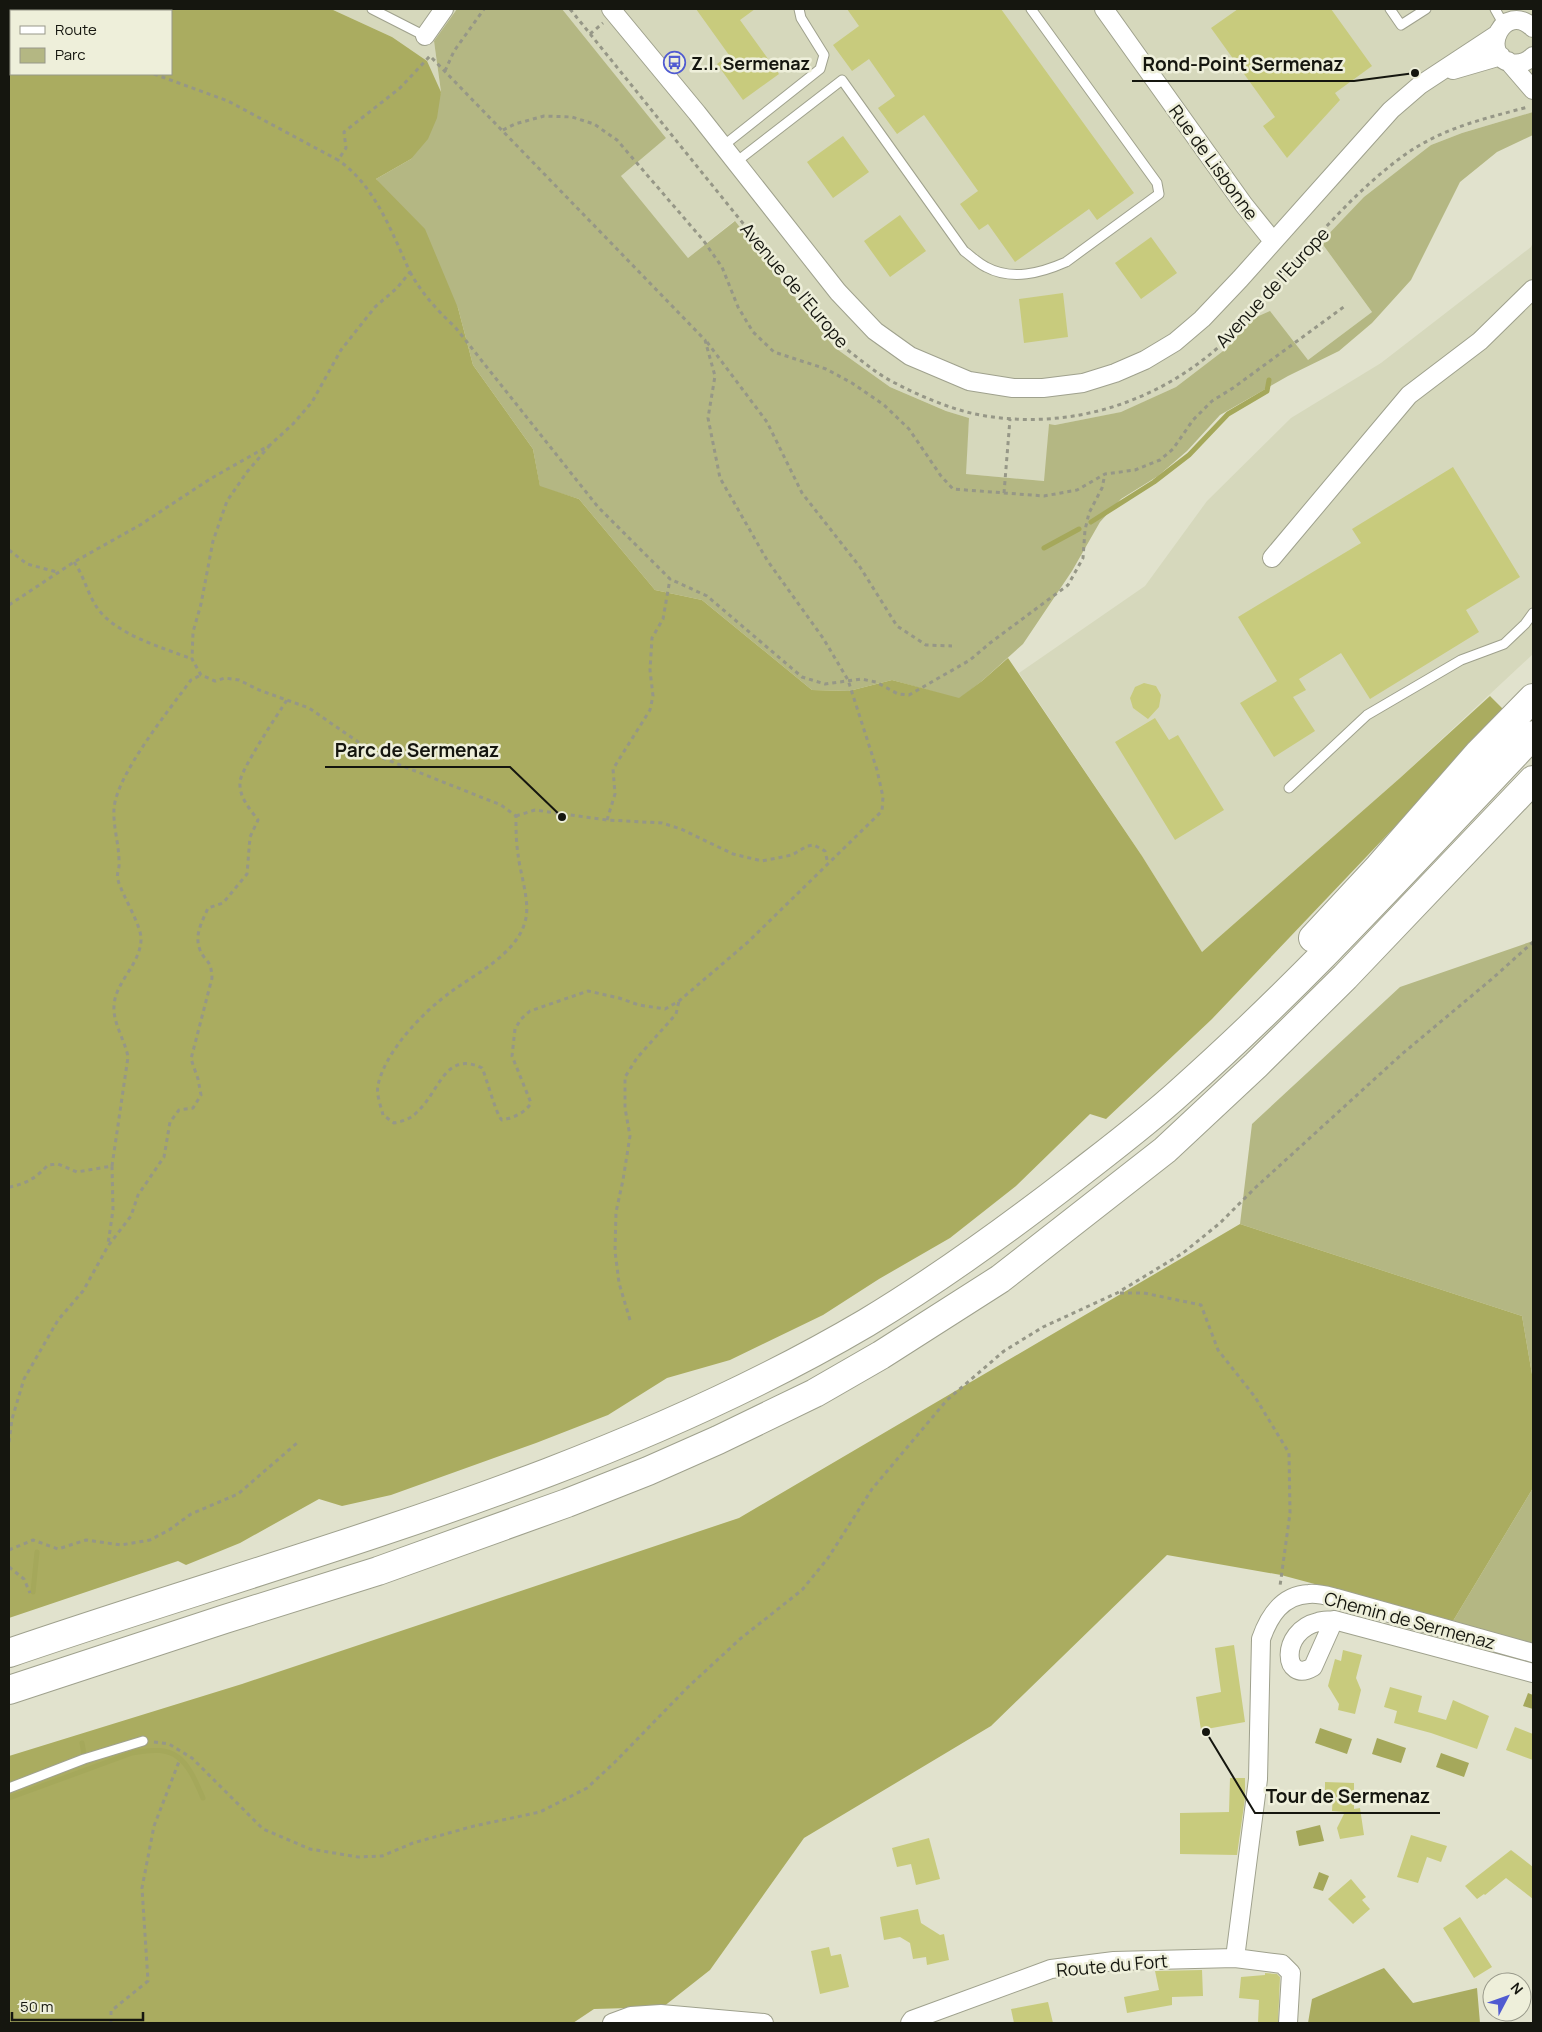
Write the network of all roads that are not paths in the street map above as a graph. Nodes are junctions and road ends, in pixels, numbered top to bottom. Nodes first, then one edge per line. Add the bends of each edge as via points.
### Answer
1 (372, 9) edge
2 (444, 9) edge
3 (612, 9) edge
4 (799, 9) edge
5 (1031, 9) edge
6 (1104, 9) edge
7 (1390, 9) edge
8 (1426, 9) edge
9 (1495, 9) edge
10 (1530, 21) edge
11 (1500, 30) junction
12 (425, 36) joint
13 (1533, 56) edge
14 (1504, 59) junction
15 (1420, 85) junction
16 (1533, 90) edge
17 (723, 146) junction
18 (736, 162) junction
19 (1273, 241) junction
20 (1533, 288) edge
21 (1272, 558) dead end
22 (1533, 613) edge
23 (1533, 698) edge
24 (1533, 735) edge
25 (1533, 780) edge
26 (1289, 788) dead end
27 (1533, 790) edge
28 (1510, 805) junction
29 (1064, 1186) junction
30 (1334, 1620) dead end
31 (9, 1653) edge
32 (1533, 1653) edge
33 (1533, 1673) edge
34 (9, 1690) edge
35 (143, 1741) road end
36 (9, 1788) edge
37 (1235, 1958) junction
38 (612, 2023) edge
39 (764, 2023) edge
40 (910, 2023) edge
41 (1288, 2023) edge

1 - 12 lane
2 - 12 street
3 - 17 street, Avenue de l'Europe
4 - 17 lane via 801,18 824,55 820,69
5 - 18 lane via 1157,184 1159,194 1066,262 1028,275 1001,273 986,267 964,251 842,80
6 - 19 street, Rue de Lisbonne
7 - 8 lane via 1402,24
9 - 11 lane
10 - 11 street via 1516,20
11 - 14 street via 1497,50
11 - 15 street, Avenue de l'Europe
13 - 14 street, Avenue de l'Europe via 1520,63
14 - 15 street, Avenue de l'Europe via 1447,72
14 - 16 street
15 - 19 street, Avenue de l'Europe via 1391,110
17 - 18 street, Avenue de l'Europe
18 - 19 street, Avenue de l'Europe via 838,292 875,331 910,356 982,384 1013,388 1083,383 1145,360 1175,342 1202,319
20 - 21 street via 1480,341 1409,395
22 - 26 lane via 1504,644 1461,660 1367,715
23 - 29 highway via 1479,753 1323,929
24 - 29 highway via 1400,876 1233,1044 1178,1094
25 - 28 highway
27 - 28 highway
28 - 34 highway via 1345,977 1165,1150 1006,1274 881,1355 815,1393 718,1440 567,1503 378,1571
29 - 31 highway via 1018,1222 872,1319 690,1414 544,1474 458,1505
30 - 33 street, Chemin de Sermenaz
32 - 37 street, Chemin de Sermenaz via 1311,1593 1299,1595 1275,1610 1261,1639 1258,1779
35 - 36 lane via 84,1759
37 - 40 street, Route du Fort via 1114,1961 1051,1969
37 - 41 street via 1282,1964 1291,1972
38 - 39 street via 630,2016 661,2014

